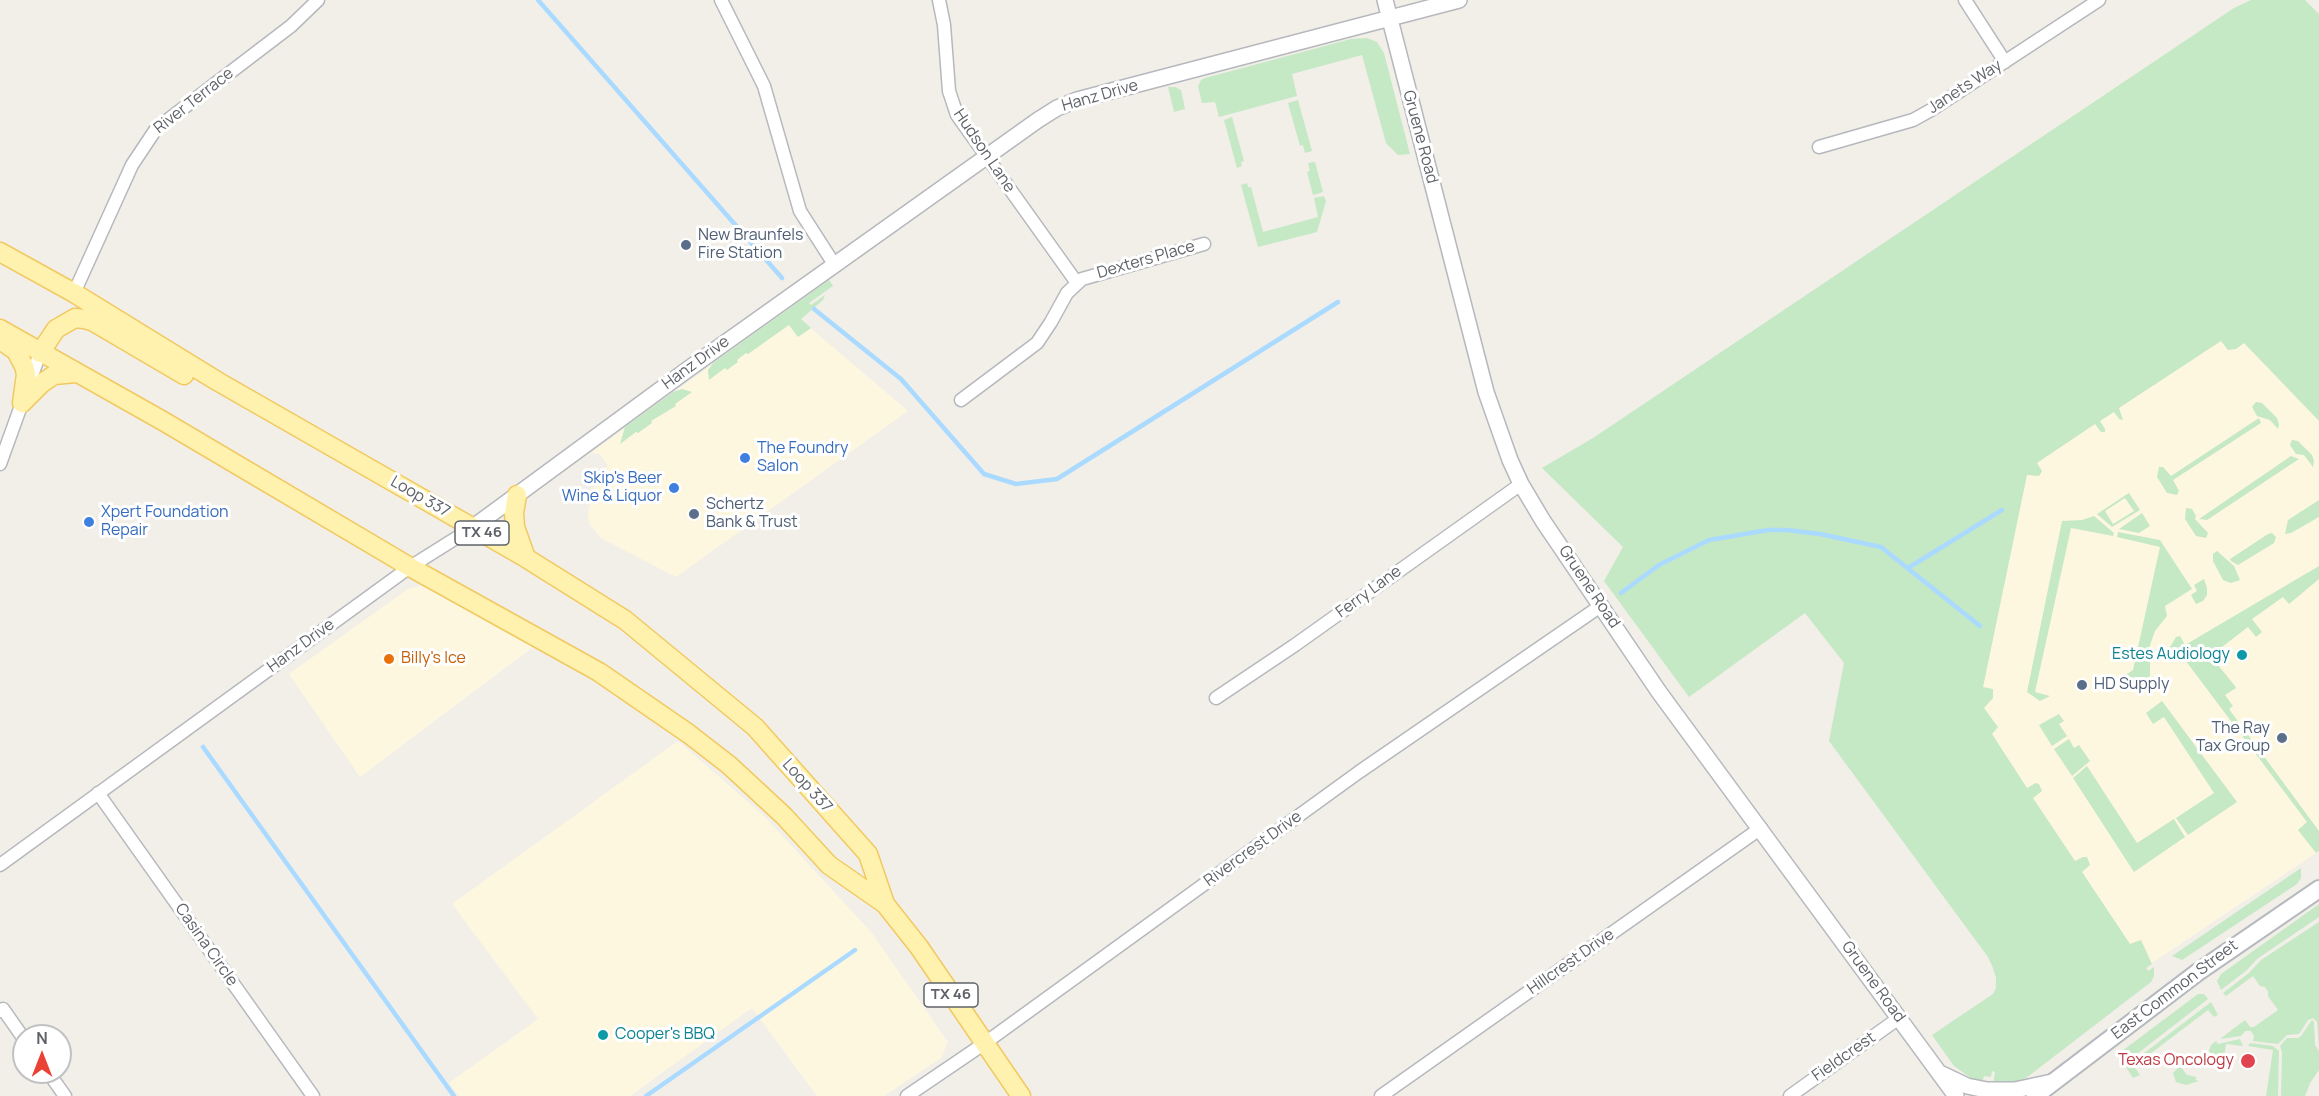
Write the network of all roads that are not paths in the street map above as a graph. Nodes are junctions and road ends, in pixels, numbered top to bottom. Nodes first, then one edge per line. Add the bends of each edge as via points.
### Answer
1 (318, 0) edge
2 (721, 0) edge
3 (939, 0) edge
4 (1385, 0) edge
5 (1459, 0) edge
6 (1965, 0) edge
7 (2099, 0) edge
8 (1390, 20) junction
9 (2005, 62) junction
10 (1818, 147) dead end
11 (986, 157) junction
12 (1204, 244) dead end
13 (0, 252) edge
14 (834, 264) junction
15 (1077, 283) junction
16 (74, 293) junction
17 (0, 329) edge
18 (0, 340) edge
19 (40, 353) junction
20 (76, 373) junction
21 (236, 391) junction
22 (961, 400) dead end
23 (22, 403) junction
24 (0, 464) edge
25 (1521, 484) junction
26 (518, 495) junction
27 (472, 528) junction
28 (526, 558) junction
29 (410, 567) junction
30 (1602, 605) junction
31 (1216, 698) dead end
32 (98, 793) junction
33 (1761, 828) junction
34 (0, 865) edge
35 (2319, 889) edge
36 (885, 904) junction
37 (2, 1010) edge
38 (1899, 1018) junction
39 (13, 1024) edge
40 (985, 1043) junction
41 (1940, 1073) junction
42 (2055, 1081) junction
43 (313, 1096) edge
44 (907, 1096) edge
45 (1021, 1096) edge
46 (1381, 1096) edge
47 (1790, 1096) edge
48 (1956, 1096) edge
49 (2035, 1096) edge
50 (2046, 1096) edge

1 - 16 street, River Terrace via 146,141
2 - 14 street via 764,86 800,211
3 - 11 street, Hudson Lane via 953,106
4 - 8 street, Gruene Road
5 - 8 street, Hanz Drive
6 - 9 street
7 - 9 street, Janets Way
8 - 11 street, Hanz Drive via 1077,100 1057,108
8 - 25 street, Gruene Road via 1486,392
9 - 10 street, Janets Way via 1913,120
11 - 14 street, Hanz Drive
11 - 15 street, Hudson Lane
12 - 15 street, Dexters Place via 1094,274
13 - 16 main road, Loop 337 / TX 46
14 - 26 street, Hanz Drive
15 - 22 street, Dexters Place via 1036,343
16 - 21 main road, Loop 337 / TX 46
17 - 19 main road, Loop 337 / TX 46
18 - 23 main road via 16,351 24,366
19 - 20 main road, Loop 337 / TX 46
19 - 21 main road via 56,329 75,318 84,319 206,387 226,393
19 - 23 street
20 - 23 main road via 54,375
20 - 29 main road, Loop 337 / TX 46
21 - 27 main road, Loop 337 / TX 46
23 - 24 street
25 - 30 street, Gruene Road
25 - 31 street, Ferry Lane
26 - 27 street, Hanz Drive
26 - 28 main road via 514,521
27 - 28 main road, Loop 337 / TX 46
27 - 29 street, Hanz Drive
28 - 36 main road, Loop 337 / TX 46 via 625,620 754,727 868,854
29 - 32 street, Hanz Drive
29 - 36 main road, Loop 337 / TX 46 via 598,672 689,734 784,816 829,865
30 - 33 street, Gruene Road via 1659,692
30 - 40 street, Rivercrest Drive via 1359,772
32 - 34 street, Hanz Drive
32 - 43 street, Casina Circle
33 - 38 street, Gruene Road
33 - 46 street, Hillcrest Drive
35 - 42 main road, East Common Street via 2198,972
36 - 40 main road, Loop 337 / TX 46
37 - 39 street
38 - 41 street, Gruene Road
38 - 47 street, Fieldcrest
40 - 44 street, Rivercrest Drive
40 - 45 main road, Loop 337 / TX 46
41 - 42 street via 1955,1082 1987,1090 2015,1090
41 - 48 street, Gruene Road
42 - 49 main road, East Common Street
42 - 50 street

